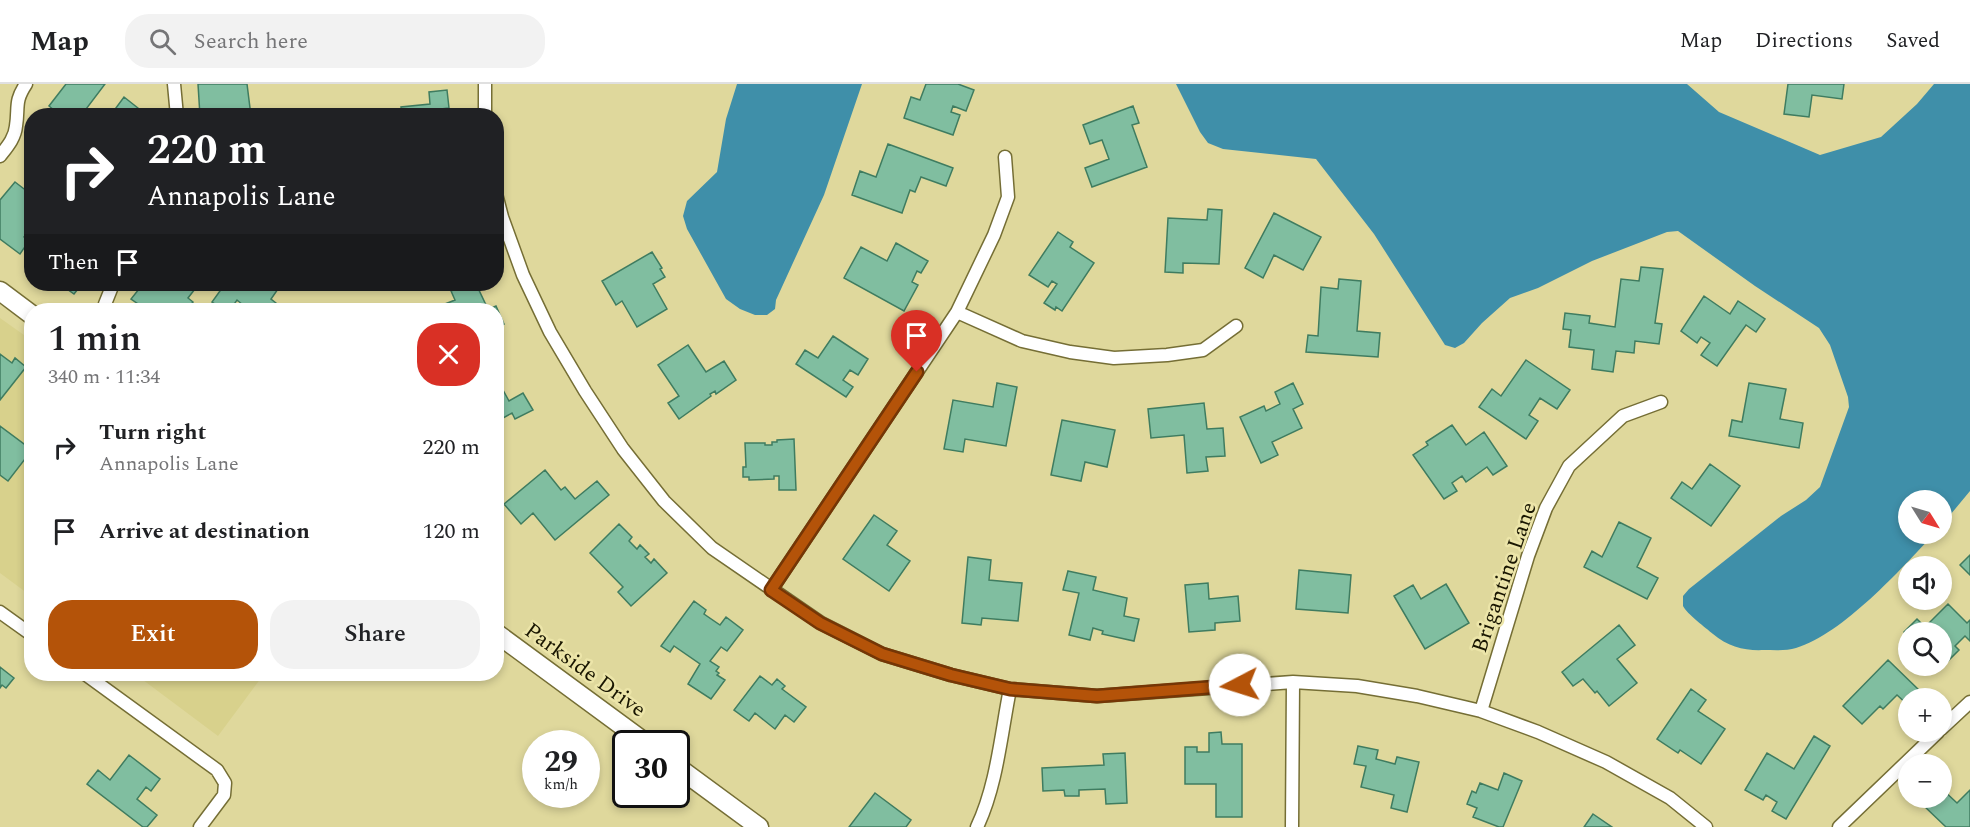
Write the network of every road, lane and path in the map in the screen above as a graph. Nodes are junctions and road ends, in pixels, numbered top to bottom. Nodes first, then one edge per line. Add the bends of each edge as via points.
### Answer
1 (26, 84) edge
2 (174, 84) edge
3 (485, 84) edge
4 (176, 108) edge
5 (485, 108) edge
6 (0, 156) edge
7 (1005, 157) dead end
8 (504, 223) edge
9 (0, 291) edge
10 (24, 309) edge
11 (957, 312) junction
12 (1236, 326) dead end
13 (1661, 402) dead end
14 (771, 590) junction
15 (0, 612) edge
16 (24, 629) edge
17 (504, 639) edge
18 (95, 681) edge
19 (1293, 682) junction
20 (1010, 689) junction
21 (1970, 702) edge
22 (1481, 711) junction
23 (1952, 719) edge
24 (628, 730) edge
25 (1928, 742) edge
26 (690, 776) edge
27 (200, 827) edge
28 (759, 827) edge
29 (977, 827) edge
30 (1292, 827) edge
31 (1706, 827) edge
32 (1839, 827) edge

1 - 6 street via 17,101 12,141
2 - 4 street
3 - 5 street
7 - 11 street via 1008,197
8 - 14 street via 550,332 623,449 664,501 712,548
9 - 10 street
11 - 12 street via 1022,341 1114,358 1203,350
11 - 14 street
13 - 22 street, Brigantine Lane via 1623,416 1569,466 1546,508 1528,556
14 - 20 street via 820,623 882,654
15 - 16 street
17 - 24 street, Parkside Drive
18 - 27 street via 217,770 225,783 224,795
19 - 20 street via 1097,696
19 - 22 street via 1357,686
19 - 30 street
20 - 29 street via 991,789
21 - 23 street
22 - 31 street via 1606,762 1670,798
25 - 32 street
26 - 28 street

